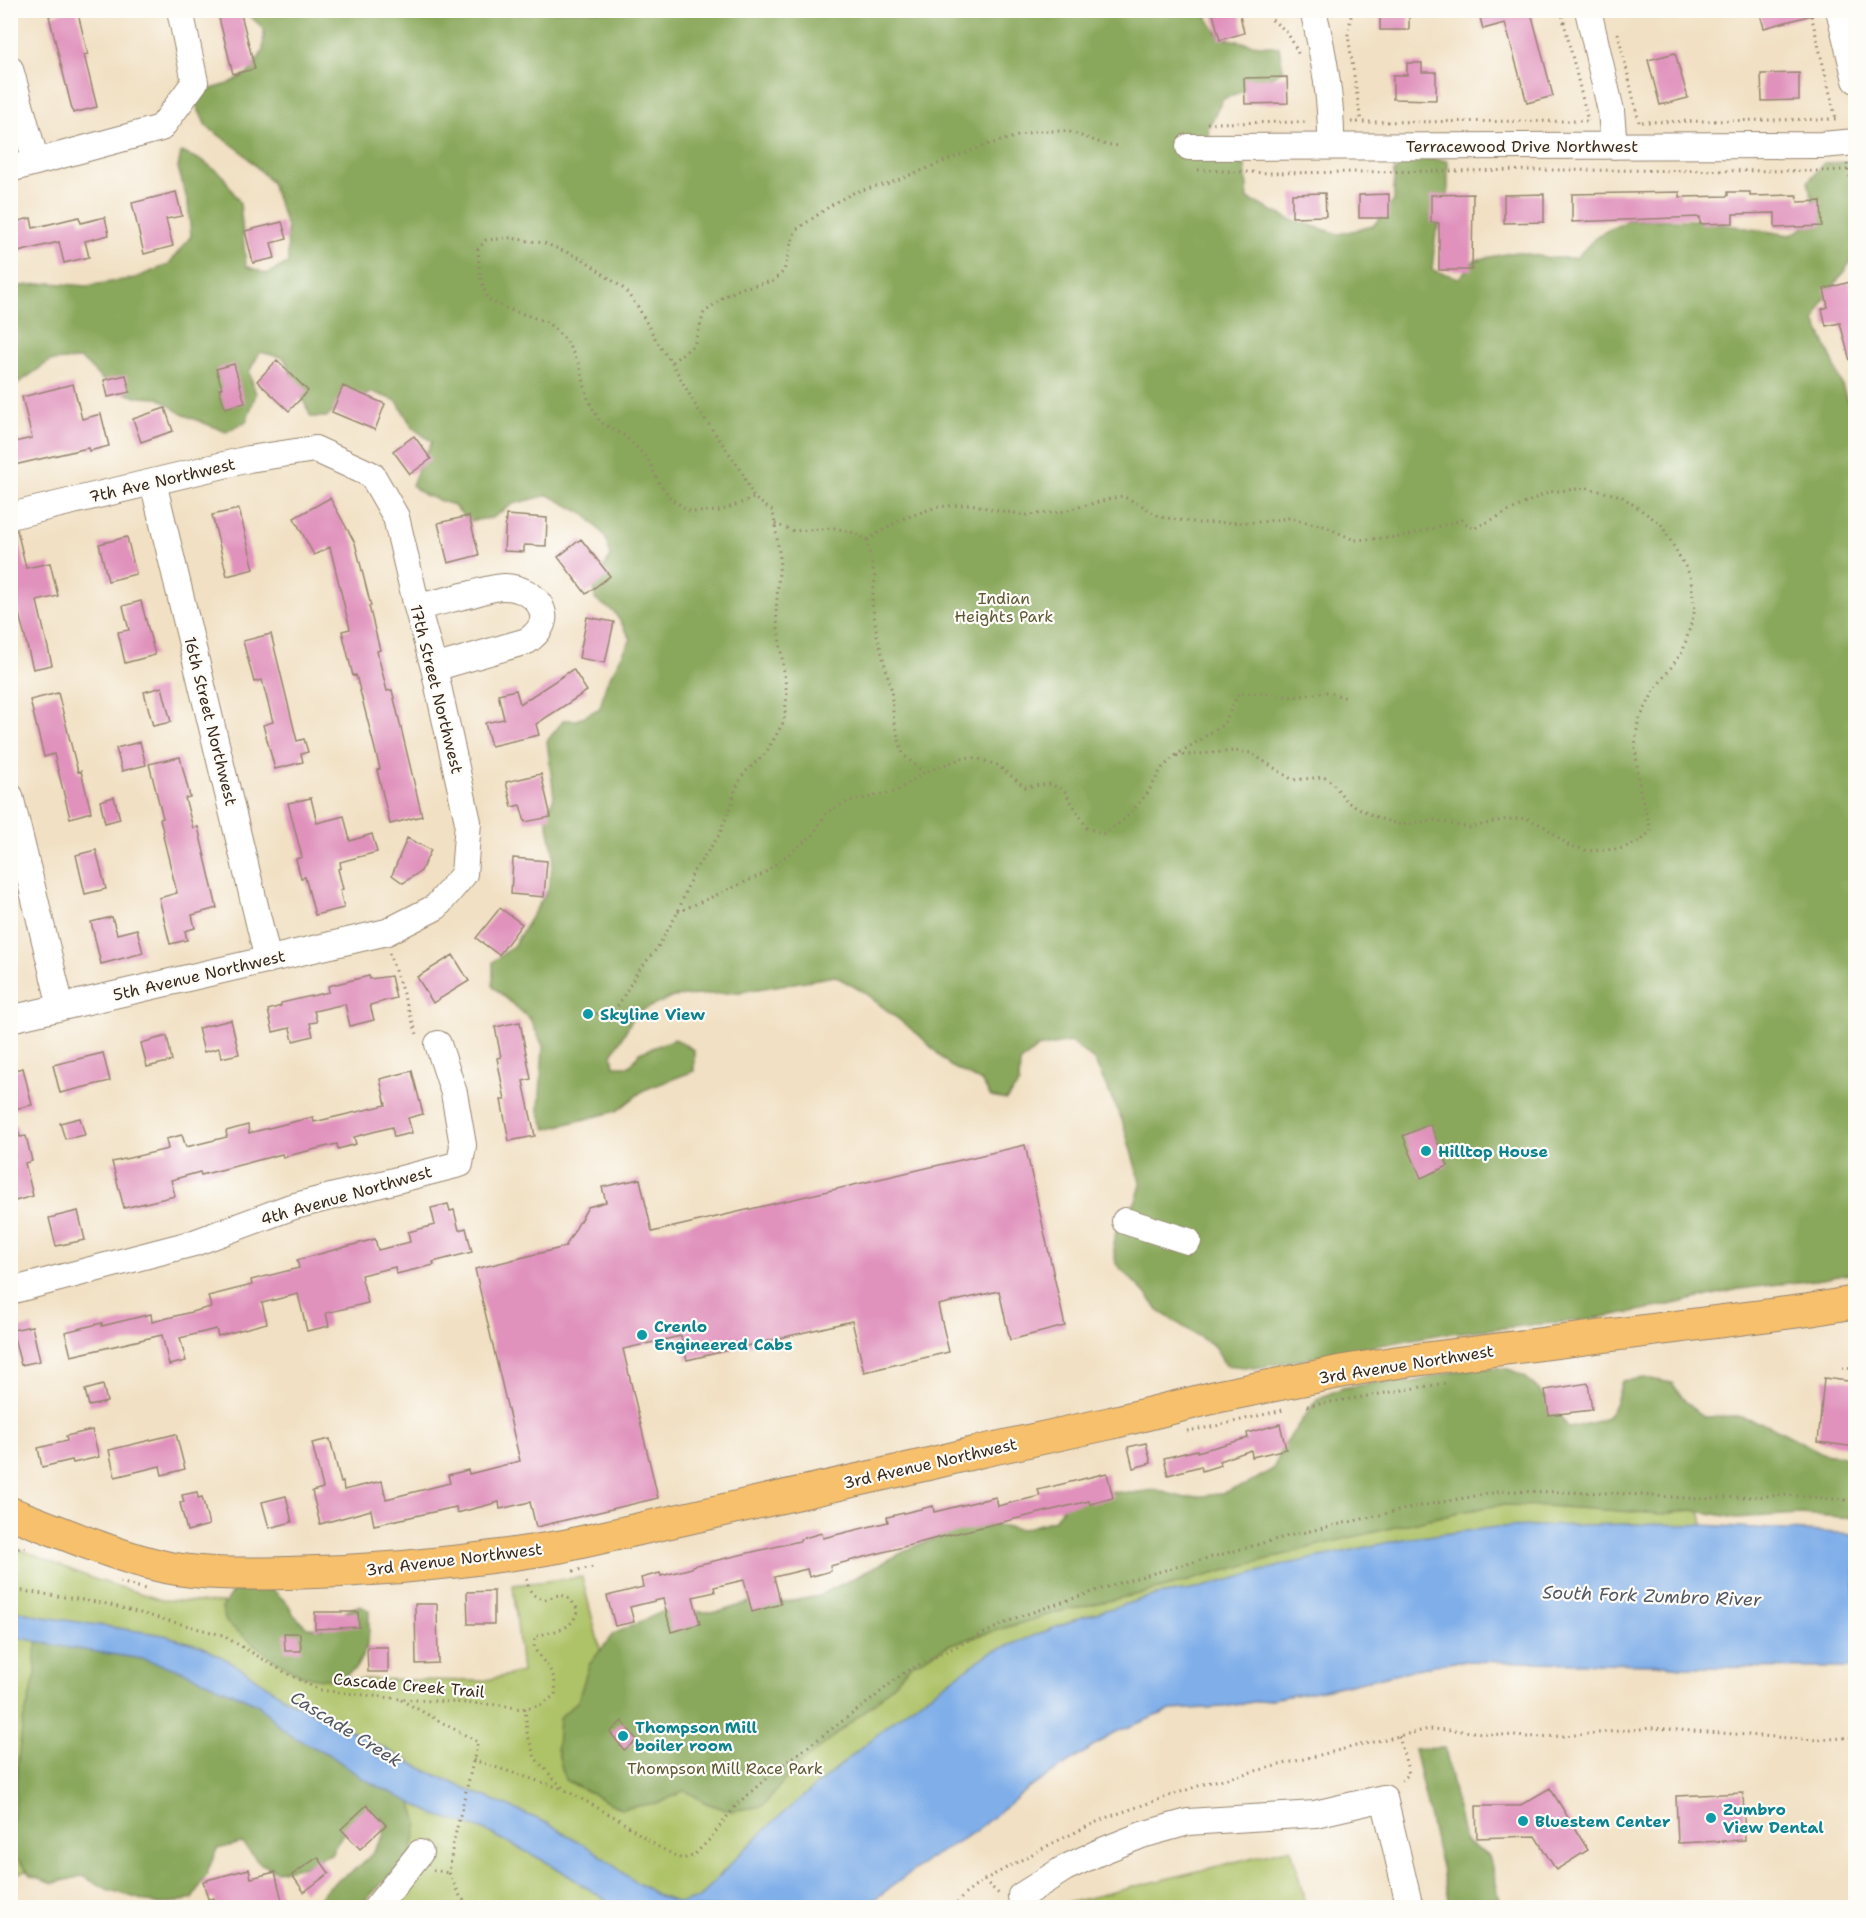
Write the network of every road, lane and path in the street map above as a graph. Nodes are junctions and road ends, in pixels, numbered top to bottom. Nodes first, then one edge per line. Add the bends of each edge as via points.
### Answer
1 (180, 10) edge
2 (1265, 10) edge
3 (1313, 10) edge
4 (1352, 10) edge
5 (1561, 10) edge
6 (1588, 10) edge
7 (1810, 10) edge
8 (1839, 10) edge
9 (1617, 33) dead end
10 (1851, 40) edge
11 (1302, 63) dead end
12 (10, 69) edge
13 (1856, 80) edge
14 (1310, 113) dead end
15 (1203, 123) dead end
16 (1856, 142) edge
17 (1120, 146) dead end
18 (1331, 146) junction
19 (1614, 146) junction
20 (1193, 159) joint
21 (36, 162) junction
22 (10, 169) edge
23 (1856, 169) edge
24 (1848, 170) junction
25 (1856, 200) edge
26 (672, 363) junction
27 (315, 449) joint
28 (153, 482) junction
29 (754, 498) junction
30 (10, 516) edge
31 (775, 524) junction
32 (867, 540) junction
33 (417, 607) junction
34 (434, 668) junction
35 (1347, 698) dead end
36 (1175, 756) junction
37 (923, 773) junction
38 (10, 796) edge
39 (678, 912) junction
40 (388, 943) junction
41 (268, 960) junction
42 (61, 1007) junction
43 (590, 1013) dead end
44 (10, 1019) edge
45 (428, 1041) joint
46 (1125, 1221) dead end
47 (1188, 1241) dead end
48 (10, 1291) edge
49 (1856, 1302) edge
50 (1842, 1368) dead end
51 (1856, 1369) edge
52 (1447, 1383) dead end
53 (1307, 1406) dead end
54 (1285, 1410) dead end
55 (1182, 1432) dead end
56 (1856, 1501) edge
57 (10, 1513) edge
58 (44, 1526) junction
59 (10, 1531) edge
60 (593, 1567) dead end
61 (571, 1572) dead end
62 (537, 1576) dead end
63 (10, 1589) edge
64 (400, 1699) junction
65 (525, 1708) junction
66 (1399, 1736) junction
67 (1856, 1737) edge
68 (473, 1760) junction
69 (565, 1790) junction
70 (1384, 1798) junction
71 (420, 1853) dead end
72 (1022, 1902) edge
73 (376, 1908) edge
74 (473, 1908) edge
75 (953, 1908) edge
76 (1410, 1908) edge

1 - 21 street via 195,82 161,128
2 - 11 path via 1269,19 1285,31
3 - 18 street via 1332,120
4 - 5 path via 1348,35 1361,122 1588,121
6 - 19 street via 1611,111
7 - 9 path via 1836,119 1640,122
8 - 10 street
10 - 13 street
12 - 21 street
14 - 15 path via 1309,122
16 - 19 street, Terracewood Drive Northwest
17 - 26 path via 1067,131 1035,131 855,192 796,230 784,271 773,281 723,297 704,314 694,345
18 - 19 street, Terracewood Drive Northwest
18 - 20 street, Terracewood Drive Northwest
20 - 24 path via 1272,173
21 - 22 street
23 - 24 path
24 - 25 path
26 - 29 path via 741,470
26 - 29 path via 624,289 583,259 544,243 510,238 486,240 478,249 487,299 547,322 566,340 600,422 625,436 648,459 671,500 691,512 720,511
27 - 28 street, 7th Ave Northwest via 249,459
27 - 33 street, 17th Street Northwest via 372,476 396,517
28 - 30 street, 7th Ave Northwest
28 - 41 street, 16th Street Northwest
29 - 31 path via 773,511
31 - 32 path via 794,531 834,528 855,532
31 - 39 path via 780,559 776,612 787,695 784,721 766,753 744,773 718,837 693,872
32 - 36 path via 902,519 936,507 971,504 1027,515 1060,512 1122,496 1160,517 1198,523 1288,518 1324,526 1354,540 1401,537 1462,520 1473,529 1548,492 1587,488 1621,496 1661,524 1690,575 1695,610 1683,651 1655,689 1638,722 1635,746 1640,790 1652,830 1641,841 1620,849 1588,851 1568,845 1526,818 1469,828 1435,820 1401,825 1347,802 1334,783 1324,777 1293,780 1251,753
32 - 37 path via 875,579 872,602 891,688 894,723 903,754
33 - 34 street, 17th Street Northwest
33 - 34 street via 502,587 526,592 544,614 536,634 527,641
34 - 40 street, 17th Street Northwest via 468,822 464,873 436,907
35 - 36 path via 1328,692 1293,697 1238,694 1224,724
36 - 37 path via 1124,820 1103,834 1087,828 1064,790 1050,784 1025,787 998,765 965,757
37 - 39 path via 897,791 844,802 826,813 813,835 763,874
38 - 42 street
39 - 43 path via 616,1007 605,1014
40 - 41 street, 5th Avenue Northwest
40 - 45 path
41 - 42 street, 5th Avenue Northwest
42 - 44 street, 5th Avenue Northwest
45 - 48 street, 4th Avenue Northwest via 454,1093 463,1145 460,1164 291,1207 195,1243
46 - 47 street
49 - 58 main road, 3rd Avenue Northwest via 1344,1371 503,1557 332,1572 211,1572 124,1557
50 - 51 path
52 - 53 path
54 - 55 path
56 - 69 path via 1789,1495 1700,1499 1503,1491 1287,1536 1122,1582 1018,1617 902,1674 776,1770 737,1804 693,1856 682,1859
57 - 58 main road, 3rd Avenue Northwest
58 - 59 main road via 29,1525
60 - 61 path
62 - 65 path, Cascade Creek Trail via 525,1576 527,1587 536,1597 561,1595 571,1600 578,1611 567,1628 535,1637 534,1648 552,1670 557,1684 555,1695 541,1705
63 - 64 path, Cascade Creek Trail via 103,1603 222,1635 319,1690
64 - 65 path, Cascade Creek Trail
64 - 68 path via 478,1742
65 - 69 path via 535,1758
66 - 67 path via 1429,1729 1526,1737 1652,1728 1816,1740
66 - 70 path via 1409,1774
66 - 75 path via 1207,1783 1105,1818 984,1880
68 - 69 path
68 - 74 path via 449,1873 461,1898
70 - 72 street via 1315,1814 1176,1825 1065,1868
70 - 76 street
71 - 73 street

